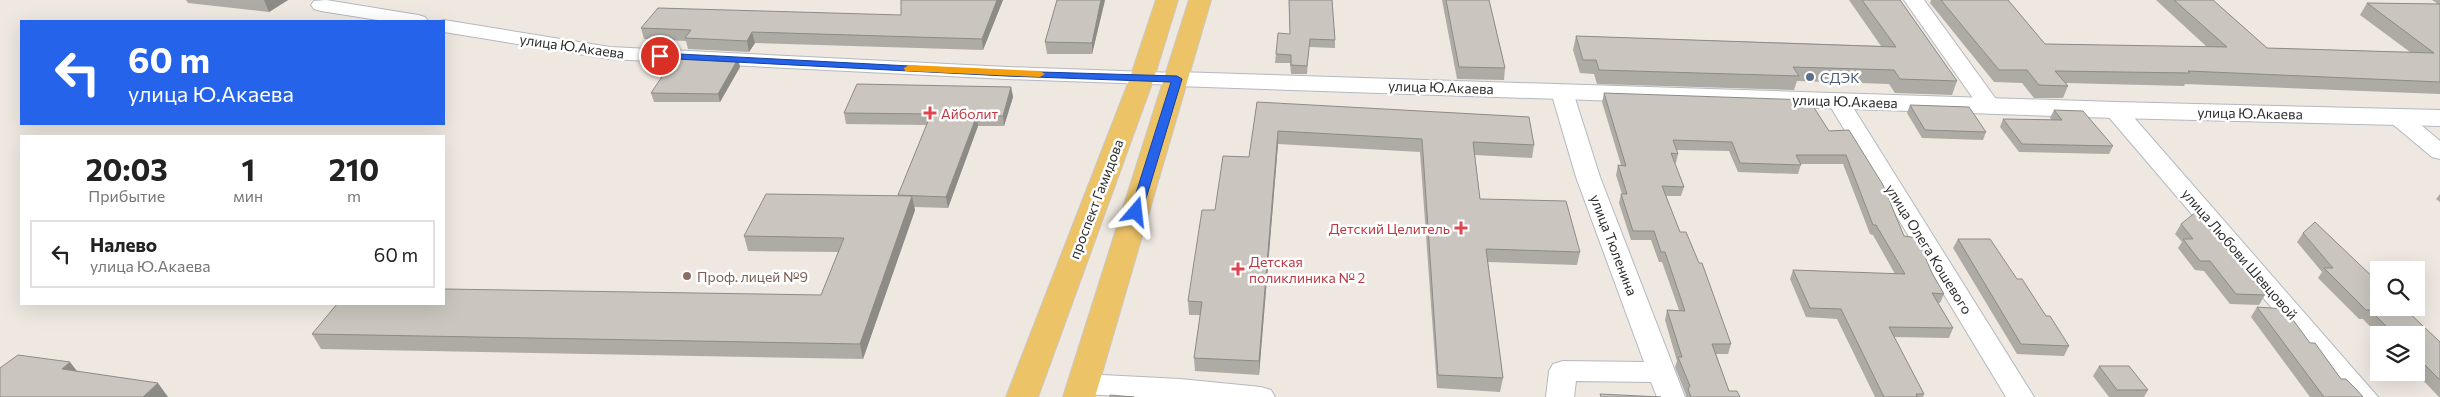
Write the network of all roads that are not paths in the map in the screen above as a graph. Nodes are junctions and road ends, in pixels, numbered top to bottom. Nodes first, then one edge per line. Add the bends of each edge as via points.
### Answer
1 (1167, 0) edge
2 (1200, 0) edge
3 (1914, 0) edge
4 (321, 5) dead end
5 (411, 20) edge
6 (445, 26) edge
7 (1142, 78) junction
8 (1177, 79) junction
9 (1562, 92) junction
10 (1838, 101) junction
11 (1990, 106) junction
12 (2115, 110) junction
13 (2398, 117) junction
14 (2440, 118) edge
15 (2440, 152) edge
16 (1667, 384) edge
17 (1081, 390) edge
18 (1022, 397) edge
19 (1261, 397) edge
20 (1560, 397) edge
21 (2020, 397) edge
22 (2364, 397) edge

1 - 7 main road, проспект Гамидова
2 - 8 main road
3 - 11 street
4 - 5 street
6 - 7 street, улица Ю.Акаева via 610,53
7 - 8 street, улица Ю.Акаева
7 - 18 main road, проспект Гамидова
8 - 9 main road, улица Ю.Акаева
8 - 17 main road
9 - 10 main road, улица Ю.Акаева
9 - 16 street, улица Тюленина via 1588,177
10 - 11 main road, улица Ю.Акаева
10 - 21 street, улица Олега Кошевого
11 - 12 main road, улица Ю.Акаева
12 - 13 main road, улица Ю.Акаева
12 - 22 street, улица Любови Шевцовой
13 - 14 main road, улица Ю.Акаева
13 - 15 street
16 - 20 street via 1563,371
17 - 19 street via 1180,389

